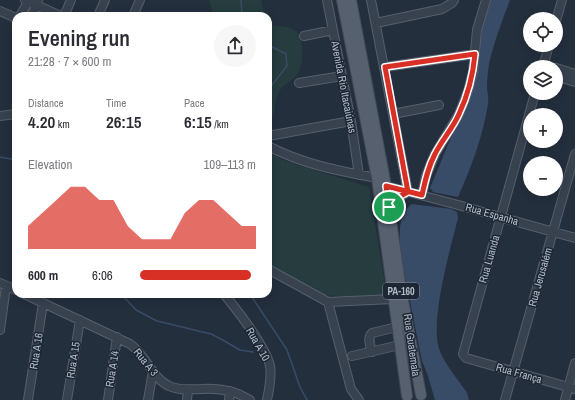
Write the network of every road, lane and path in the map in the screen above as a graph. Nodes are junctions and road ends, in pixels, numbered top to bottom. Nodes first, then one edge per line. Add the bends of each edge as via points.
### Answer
1 (71, 0) edge
2 (105, 0) edge
3 (140, 0) edge
4 (327, 0) edge
5 (342, 0) edge
6 (351, 0) edge
7 (371, 0) edge
8 (454, 0) edge
9 (486, 0) edge
10 (562, 0) edge
11 (31, 1) edge
12 (0, 11) edge
13 (23, 12) edge
14 (32, 12) edge
15 (53, 12) edge
16 (66, 12) edge
17 (100, 12) edge
18 (135, 12) edge
19 (559, 12) edge
20 (12, 16) edge
21 (376, 23) junction
22 (333, 30) junction
23 (304, 36) dead end
24 (475, 54) junction
25 (385, 67) junction
26 (563, 70) edge
27 (575, 74) edge
28 (342, 76) junction
29 (563, 78) edge
30 (575, 82) edge
31 (299, 84) dead end
32 (533, 100) edge
33 (440, 105) dead end
34 (12, 114) edge
35 (393, 114) junction
36 (0, 116) edge
37 (351, 121) junction
38 (272, 135) edge
39 (272, 148) edge
40 (575, 154) edge
41 (359, 175) junction
42 (377, 178) junction
43 (386, 186) junction
44 (408, 192) junction
45 (422, 195) junction
46 (389, 207) junction
47 (500, 218) junction
48 (553, 232) junction
49 (575, 238) edge
50 (392, 252) junction
51 (272, 271) edge
52 (3, 285) edge
53 (32, 298) edge
54 (227, 298) edge
55 (393, 299) junction
56 (328, 302) junction
57 (43, 303) junction
58 (80, 320) junction
59 (397, 327) junction
60 (0, 330) edge
61 (117, 338) junction
62 (400, 345) junction
63 (372, 352) junction
64 (352, 356) dead end
65 (463, 356) joint
66 (575, 363) edge
67 (153, 371) junction
68 (514, 372) junction
69 (572, 388) edge
70 (188, 390) junction
71 (230, 391) junction
72 (405, 398) edge
73 (424, 398) edge
74 (28, 400) edge
75 (67, 400) edge
76 (108, 400) edge
77 (148, 400) edge
78 (187, 400) edge
79 (228, 400) edge
80 (250, 400) edge
81 (267, 400) edge
82 (359, 400) edge
83 (505, 400) edge
84 (565, 400) edge

1 - 16 street
2 - 17 street
3 - 18 street
4 - 22 street, Avenida Rio Itacaiúnas
5 - 42 main road, PA-160
6 - 43 main road, PA-160
7 - 21 street
8 - 21 street via 442,10
9 - 24 street via 477,30
10 - 19 street
11 - 13 street
11 - 14 street
11 - 15 street
12 - 20 street
21 - 25 street
22 - 23 street
22 - 28 street, Avenida Rio Itacaiúnas
24 - 25 street
24 - 45 street via 464,103 435,154
25 - 35 street
26 - 27 street
28 - 31 street
28 - 37 street, Avenida Rio Itacaiúnas
29 - 30 street
32 - 47 street, Rua Luanda
33 - 35 street
34 - 36 street
35 - 44 street
37 - 38 street
37 - 41 street, Avenida Rio Itacaiúnas
39 - 41 street via 304,161
40 - 48 street, Rua Jerusalém
41 - 42 street
42 - 50 main road, Rua Guatemala / PA-160
43 - 44 street, Rua Espanha
43 - 46 main road, Rua Guatemala / PA-160
44 - 45 street, Rua Espanha
44 - 46 street via 395,199
45 - 47 street, Rua Espanha
46 - 50 main road, Rua Guatemala / PA-160
47 - 48 street, Rua Espanha
47 - 65 street, Rua Luanda
48 - 49 street, Rua Espanha
48 - 68 street, Rua Jerusalém
50 - 55 main road, Rua Guatemala / PA-160
50 - 73 main road, Rua Guatemala / PA-160
51 - 56 street
52 - 60 street
53 - 57 street, Rua A 3
54 - 81 street, Rua A 10 via 266,353 271,372
55 - 56 street
55 - 59 main road, Rua Guatemala / PA-160
56 - 82 street via 351,389
57 - 58 street, Rua A 3
57 - 74 street, Rua A 16
58 - 61 street, Rua A 3
58 - 75 street, Rua A 15
59 - 62 main road, Rua Guatemala / PA-160
59 - 63 street via 369,335
61 - 67 street, Rua A 3 via 137,349
61 - 76 street, Rua A 14
62 - 63 street
62 - 72 main road, Rua Guatemala / PA-160
63 - 64 street
65 - 68 street, Rua França
66 - 69 street
67 - 70 street, Rua A 3 via 169,386
67 - 77 street
68 - 69 street, Rua França
68 - 83 street, Rua Jerusalém
69 - 84 street
70 - 71 street, Rua A 3
70 - 78 street
71 - 79 street
71 - 80 street, Rua A 3
72 - 73 main road, PA-160 via 412,394

